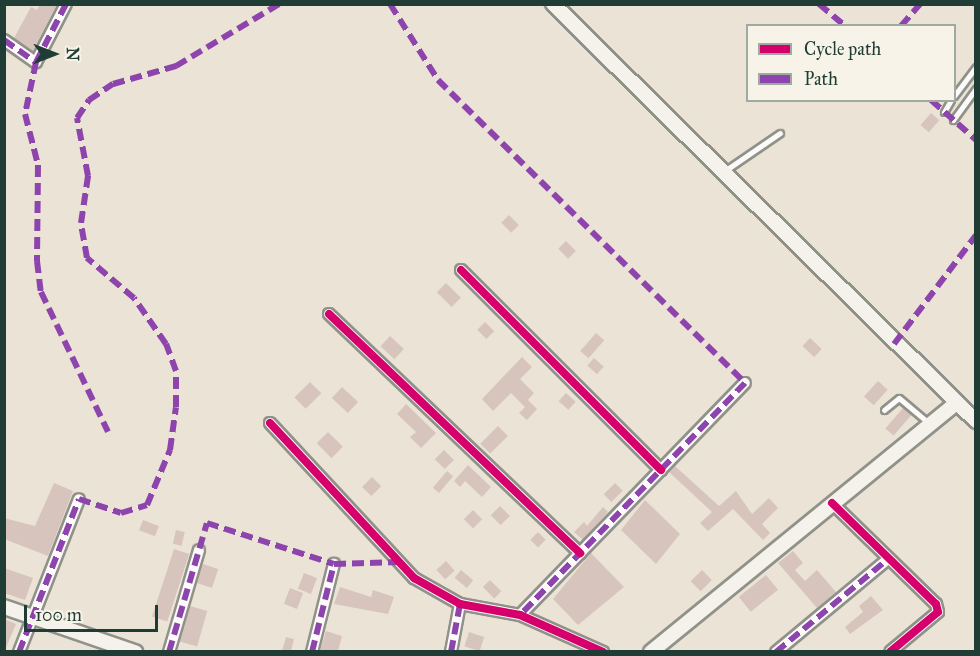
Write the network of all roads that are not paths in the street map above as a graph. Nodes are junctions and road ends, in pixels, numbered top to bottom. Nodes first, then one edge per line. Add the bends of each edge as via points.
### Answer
1 (66, 4) edge
2 (553, 4) edge
3 (4, 40) edge
4 (975, 67) edge
5 (975, 88) edge
6 (956, 93) edge
7 (950, 102) edge
8 (944, 112) dead end
9 (953, 120) dead end
10 (780, 133) dead end
11 (722, 173) junction
12 (461, 270) dead end
13 (329, 314) dead end
14 (746, 383) dead end
15 (956, 403) junction
16 (884, 410) dead end
17 (975, 421) edge
18 (270, 423) dead end
19 (930, 424) junction
20 (662, 470) junction
21 (79, 499) dead end
22 (832, 503) junction
23 (199, 550) dead end
24 (580, 553) junction
25 (888, 560) junction
26 (334, 564) dead end
27 (460, 604) junction
28 (4, 607) edge
29 (520, 615) junction
30 (32, 617) junction
31 (19, 651) edge
32 (135, 651) edge
33 (169, 651) edge
34 (312, 651) edge
35 (451, 651) edge
36 (603, 651) edge
37 (651, 651) edge
38 (776, 651) edge
39 (890, 651) edge

1 - 3 street via 36,62
2 - 11 main road
4 - 6 lane
5 - 9 lane
7 - 8 lane
10 - 11 lane
11 - 15 main road
12 - 20 street
13 - 24 street
14 - 20 street
15 - 17 main road
15 - 19 main road
16 - 19 lane via 899,398
18 - 27 street via 414,578
19 - 22 main road
20 - 24 street
21 - 30 street
22 - 25 street
22 - 37 main road
23 - 33 street
24 - 29 street
25 - 38 street
25 - 39 street via 936,604 938,612
26 - 34 street
27 - 29 street
27 - 35 street
28 - 30 main road
29 - 36 street
30 - 31 street
30 - 32 main road

